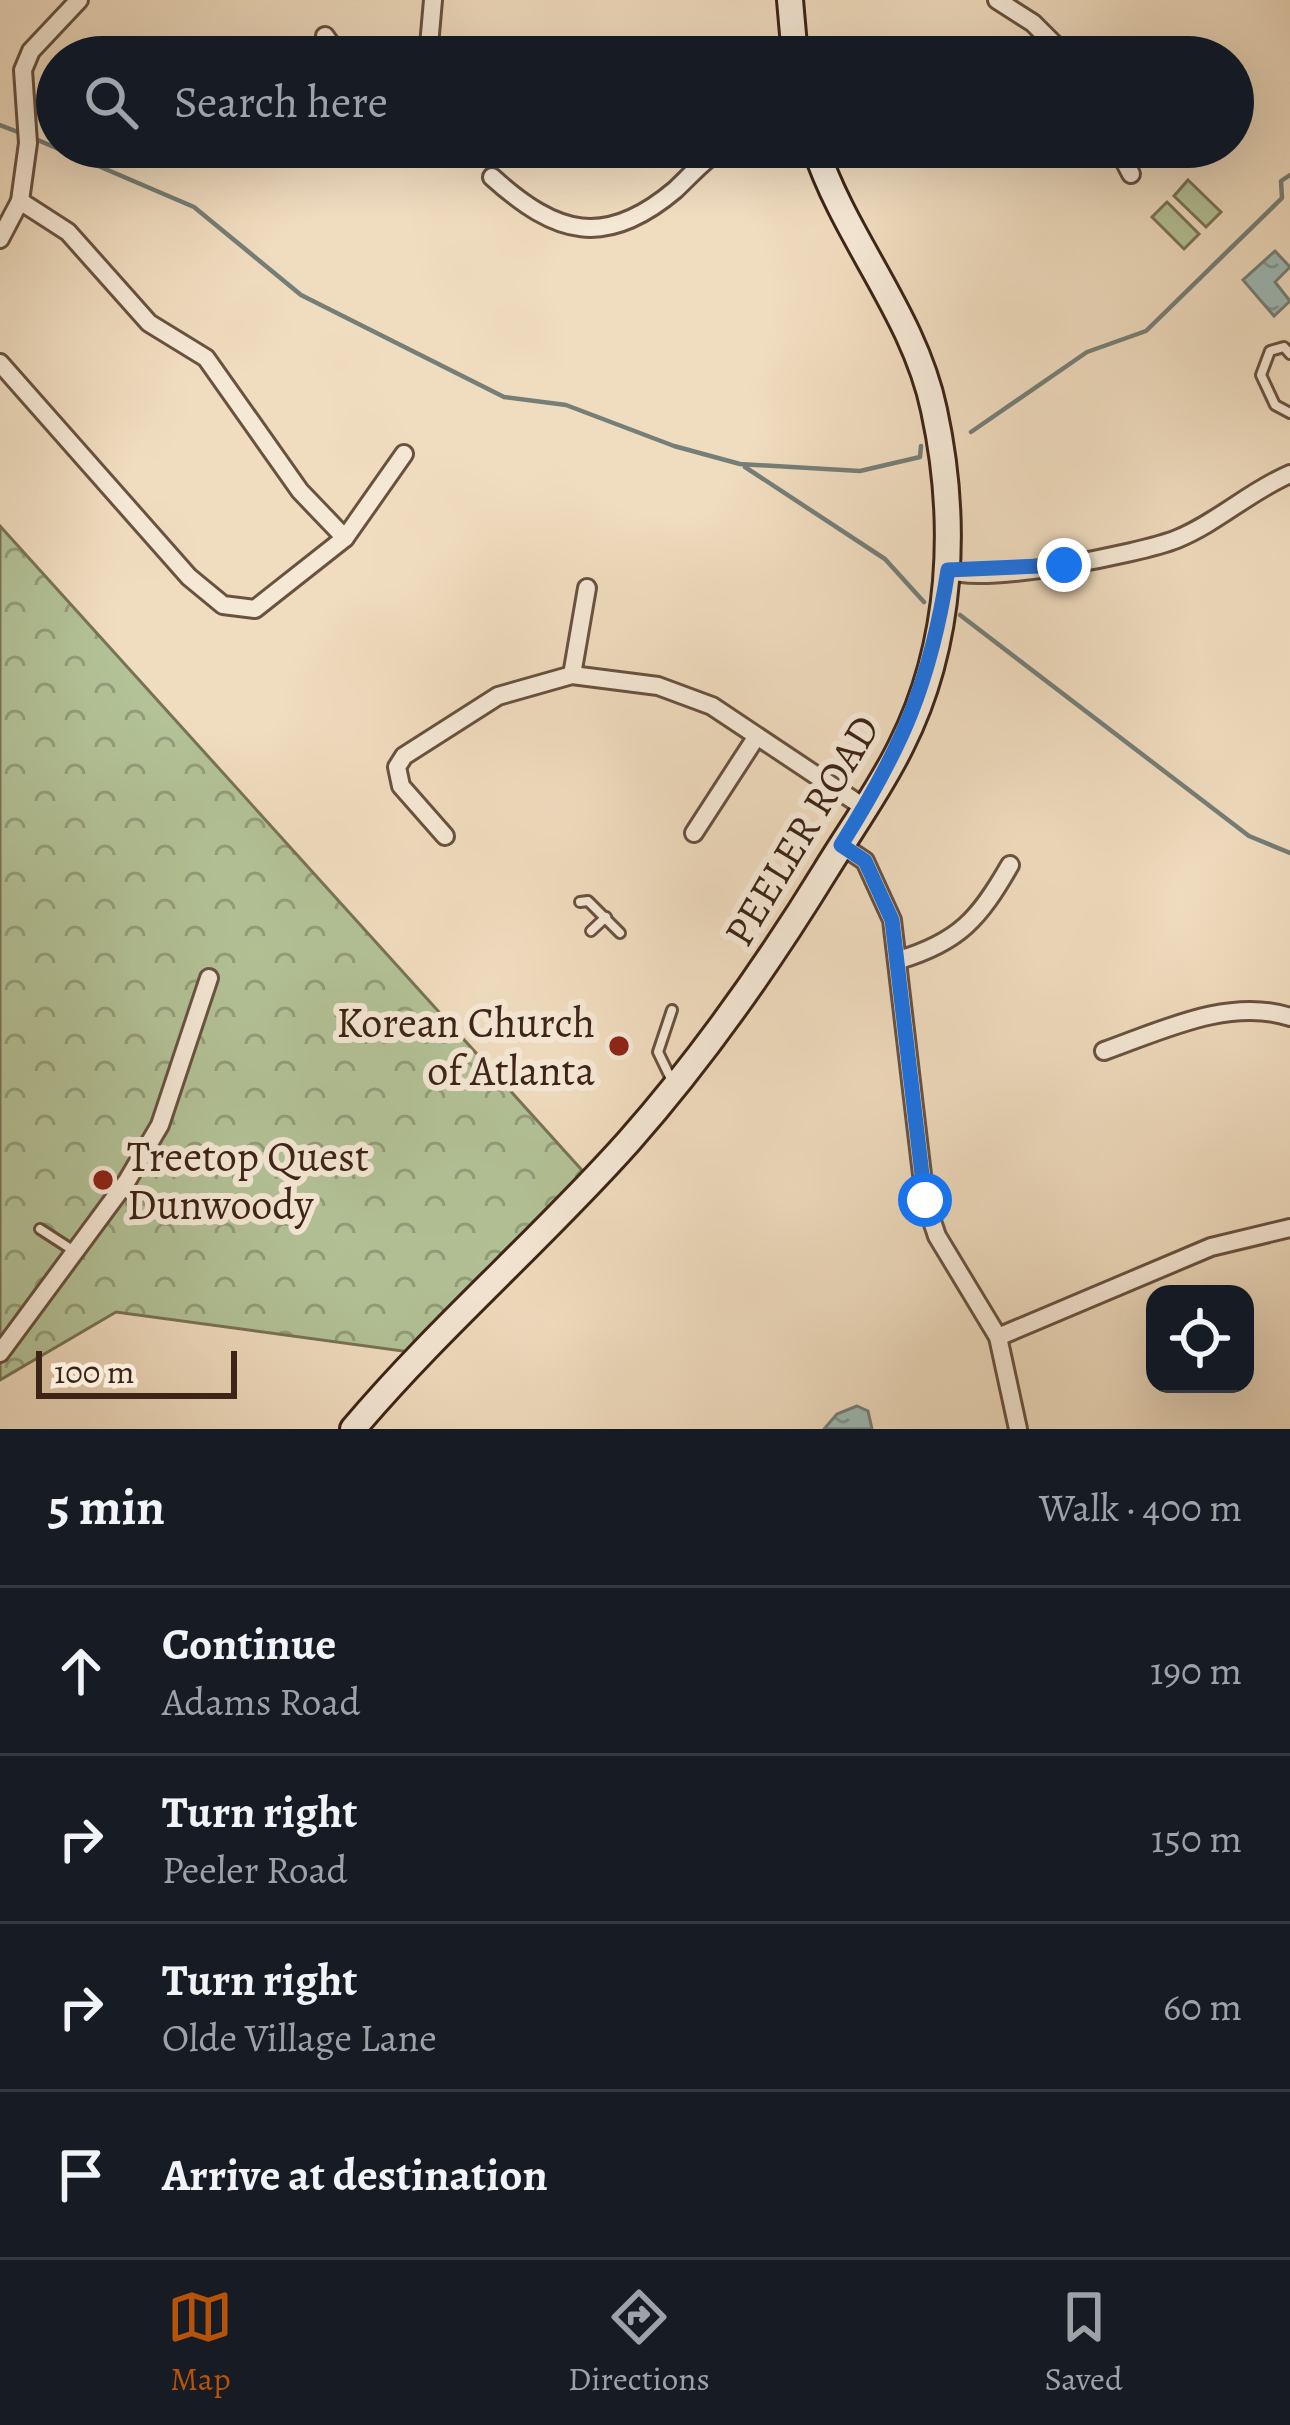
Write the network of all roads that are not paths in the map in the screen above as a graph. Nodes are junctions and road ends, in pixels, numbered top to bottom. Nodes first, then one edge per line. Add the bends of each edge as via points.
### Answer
1 (79, 0) edge
2 (433, 0) edge
3 (790, 0) edge
4 (997, 0) edge
5 (45, 36) edge
6 (430, 36) edge
7 (793, 36) edge
8 (1047, 36) edge
9 (36, 46) edge
10 (700, 168) edge
11 (825, 168) edge
12 (1128, 168) edge
13 (1131, 174) dead end
14 (492, 177) dead end
15 (20, 201) junction
16 (0, 238) edge
17 (1290, 354) edge
18 (0, 363) edge
19 (1290, 413) edge
20 (404, 454) dead end
21 (1290, 474) edge
22 (346, 538) junction
23 (948, 570) junction
24 (586, 588) dead end
25 (572, 675) junction
26 (755, 740) junction
27 (865, 808) junction
28 (694, 833) dead end
29 (445, 836) dead end
30 (841, 845) junction
31 (1010, 865) dead end
32 (580, 902) dead end
33 (606, 917) junction
34 (592, 931) dead end
35 (620, 933) dead end
36 (899, 960) junction
37 (209, 979) dead end
38 (672, 1010) dead end
39 (1290, 1017) edge
40 (1104, 1051) dead end
41 (674, 1086) junction
42 (1290, 1228) edge
43 (40, 1229) dead end
44 (75, 1251) junction
45 (998, 1337) junction
46 (0, 1352) edge
47 (353, 1429) edge
48 (1018, 1429) edge

1 - 5 street
2 - 6 street
3 - 7 street
4 - 8 street
9 - 15 street via 22,70
10 - 14 street via 634,222 608,229 544,218
11 - 23 street, PEELER ROAD via 925,374 943,459
12 - 13 street
15 - 16 street
15 - 22 street via 68,232 149,323 206,358 300,491
17 - 19 lane via 1284,347 1270,351 1261,376 1275,404
18 - 22 street via 164,551 223,605 255,609
20 - 22 street
21 - 23 street via 1196,530 1132,552 1064,565
23 - 27 street, PEELER ROAD via 916,709
24 - 25 street
25 - 26 street via 685,695
25 - 29 street via 497,696 404,756 401,786
26 - 27 street
26 - 28 street
27 - 30 street, PEELER ROAD
30 - 36 street via 865,861 879,884
30 - 41 street, PEELER ROAD via 760,977
31 - 36 street via 980,912 943,947
32 - 33 lane
33 - 34 lane
33 - 35 lane
36 - 45 street via 925,1200 937,1236
37 - 44 street via 160,1125
38 - 41 lane via 658,1052
39 - 40 street via 1197,1018
41 - 47 street, PEELER ROAD
42 - 45 street via 1211,1247
43 - 44 lane
44 - 46 street
45 - 48 street

